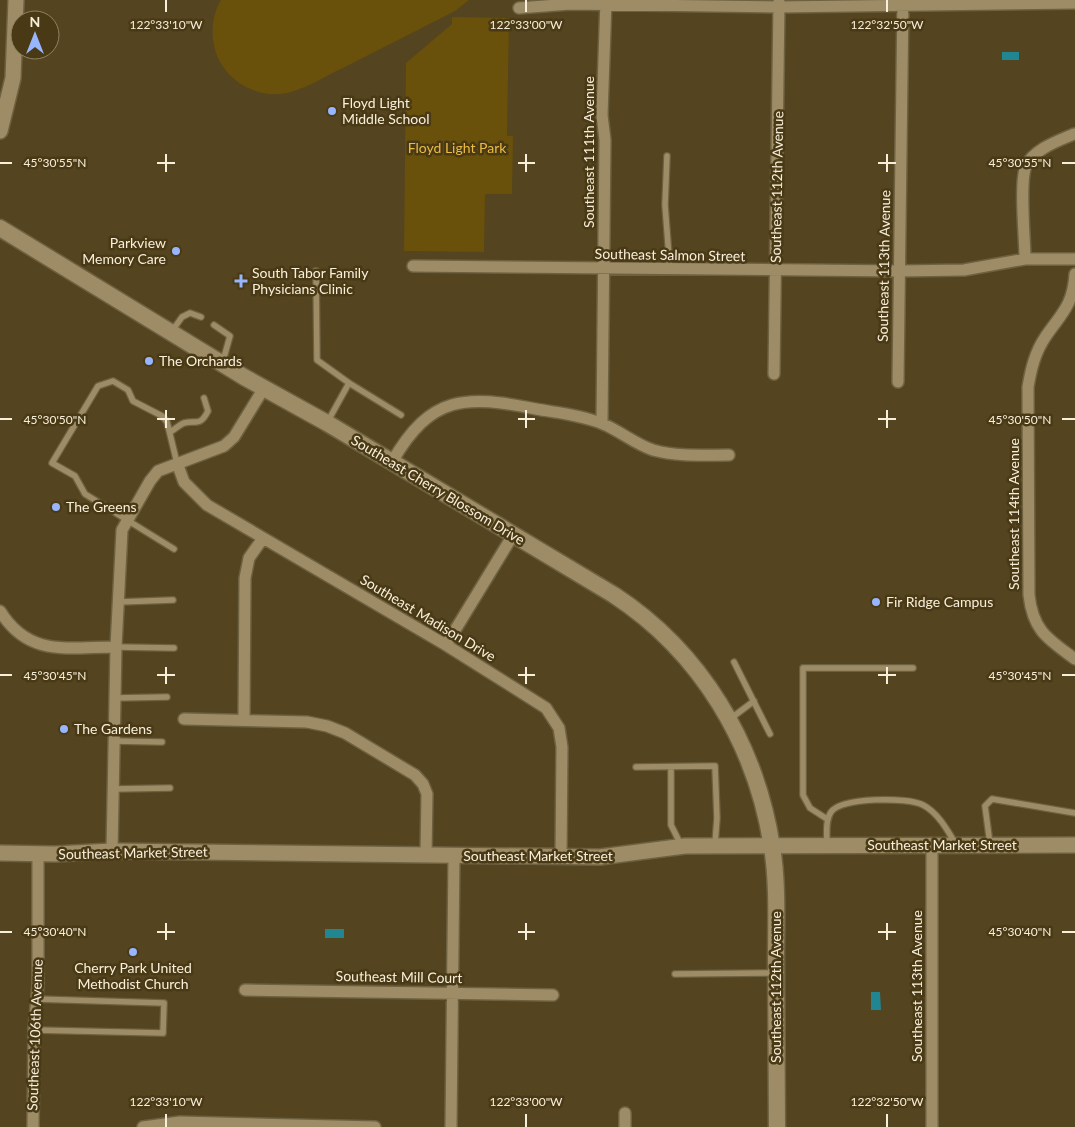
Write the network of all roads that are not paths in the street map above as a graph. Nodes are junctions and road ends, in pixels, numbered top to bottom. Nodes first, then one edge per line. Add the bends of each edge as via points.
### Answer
1 (16, 0) edge
2 (606, 3) edge
3 (903, 3) edge
4 (1075, 3) edge
5 (779, 4) edge
6 (519, 8) dead end
7 (0, 131) edge
8 (1074, 134) dead end
9 (667, 156) dead end
10 (0, 228) edge
11 (1025, 259) junction
12 (1075, 259) edge
13 (413, 266) dead end
14 (604, 269) junction
15 (670, 270) junction
16 (316, 271) dead end
17 (776, 271) junction
18 (899, 271) junction
19 (1075, 274) edge
20 (201, 317) dead end
21 (214, 325) dead end
22 (171, 332) junction
23 (223, 363) junction
24 (774, 374) dead end
25 (898, 382) dead end
26 (349, 383) junction
27 (264, 388) junction
28 (204, 398) dead end
29 (402, 415) dead end
30 (327, 423) junction
31 (602, 423) junction
32 (170, 432) junction
33 (729, 455) dead end
34 (177, 462) junction
35 (392, 462) junction
36 (127, 518) junction
37 (513, 535) junction
38 (263, 538) junction
39 (174, 549) dead end
40 (173, 600) dead end
41 (118, 602) junction
42 (0, 611) edge
43 (446, 645) junction
44 (116, 647) junction
45 (174, 648) dead end
46 (1075, 659) edge
47 (734, 662) dead end
48 (913, 668) dead end
49 (166, 697) dead end
50 (115, 698) junction
51 (754, 701) junction
52 (184, 719) dead end
53 (730, 719) junction
54 (244, 720) junction
55 (770, 734) dead end
56 (114, 741) junction
57 (162, 742) dead end
58 (636, 767) dead end
59 (671, 767) junction
60 (170, 788) dead end
61 (113, 789) junction
62 (1075, 812) edge
63 (827, 819) junction
64 (932, 844) junction
65 (956, 844) junction
66 (990, 844) junction
67 (1075, 845) edge
68 (681, 846) junction
69 (715, 846) junction
70 (772, 846) junction
71 (827, 846) junction
72 (112, 851) junction
73 (0, 853) edge
74 (38, 853) junction
75 (426, 855) junction
76 (454, 855) junction
77 (561, 857) junction
78 (776, 973) junction
79 (675, 974) dead end
80 (245, 990) dead end
81 (453, 993) junction
82 (553, 995) dead end
83 (36, 1000) junction
84 (34, 1030) junction
85 (625, 1113) dead end
86 (33, 1127) edge
87 (143, 1127) edge
88 (375, 1127) edge
89 (450, 1127) edge
90 (625, 1127) edge
91 (777, 1127) edge
92 (932, 1127) edge

1 - 7 street via 13,78
2 - 5 street
2 - 6 street
2 - 14 street, Southeast 111th Avenue via 602,114
3 - 4 street
3 - 5 street
3 - 18 street, Southeast 113th Avenue
5 - 17 street, Southeast 112th Avenue
8 - 11 street via 1038,153 1026,166
9 - 15 lane via 665,205
10 - 22 main road, Southeast Cherry Blossom Drive
11 - 12 street, Southeast Salmon Street
11 - 18 street, Southeast Salmon Street via 964,270
13 - 14 street, Southeast Salmon Street
14 - 15 street, Southeast Salmon Street
14 - 31 street, Southeast 111th Avenue
15 - 17 street, Southeast Salmon Street
16 - 26 lane via 317,360
17 - 18 street, Southeast Salmon Street
17 - 24 street, Southeast 112th Avenue
18 - 25 street, Southeast 113th Avenue
19 - 46 street, Southeast 114th Avenue via 1072,299 1037,352 1028,387 1031,611 1036,626 1045,637
20 - 22 lane via 190,313 182,317
21 - 23 lane via 230,336
22 - 23 main road, Southeast Cherry Blossom Drive
23 - 27 main road, Southeast Cherry Blossom Drive
26 - 29 lane
26 - 30 lane
27 - 30 main road, Southeast Cherry Blossom Drive
27 - 34 street via 234,437 224,446
28 - 32 lane via 208,411 204,419 185,422
30 - 35 main road, Southeast Cherry Blossom Drive
31 - 33 street via 652,450
31 - 35 street via 499,402 461,402 442,409 414,428
32 - 34 lane
32 - 36 lane via 162,416 133,400 128,390 113,381 98,386 52,463 75,476 85,494
34 - 36 street via 156,474
34 - 38 street, Southeast Madison Drive via 184,482 207,505
35 - 37 main road, Southeast Cherry Blossom Drive
36 - 39 lane
36 - 41 street via 120,541
37 - 43 street
37 - 53 main road, Southeast Cherry Blossom Drive via 614,595 650,621 693,665
38 - 43 street, Southeast Madison Drive
38 - 54 street via 249,558 245,578
40 - 41 lane
41 - 44 street
42 - 44 street via 15,632 35,643 56,647
43 - 77 street, Southeast Madison Drive via 546,708 559,728 562,746
44 - 45 lane
44 - 50 street
47 - 51 lane
48 - 63 lane via 803,668 803,795 810,808
49 - 50 lane
50 - 56 street
51 - 53 lane
51 - 55 lane
52 - 54 street
53 - 70 main road, Southeast Cherry Blossom Drive via 757,784
54 - 75 street via 307,722 327,726 345,733 415,775 427,794
56 - 57 lane
56 - 61 street
58 - 59 lane
59 - 68 lane via 671,826
59 - 69 lane via 715,766
60 - 61 lane
61 - 72 street
62 - 66 lane via 992,798 985,806
63 - 65 lane via 838,805 849,801 912,801 931,810
63 - 71 lane
64 - 65 street, Southeast Market Street
64 - 71 street, Southeast Market Street
64 - 92 street, Southeast 113th Avenue
65 - 66 street, Southeast Market Street
66 - 67 street, Southeast Market Street
68 - 69 street, Southeast Market Street
68 - 77 street, Southeast Market Street via 613,857
69 - 70 street, Southeast Market Street
70 - 71 street, Southeast Market Street
70 - 78 main road, Southeast 112th Avenue
72 - 74 street, Southeast Market Street
72 - 75 street, Southeast Market Street
73 - 74 street, Southeast Market Street
74 - 83 street, Southeast 106th Avenue
75 - 76 street, Southeast Market Street
76 - 77 street, Southeast Market Street
76 - 81 street
78 - 79 lane
78 - 91 main road, Southeast 112th Avenue
80 - 81 street, Southeast Mill Court
81 - 82 street, Southeast Mill Court
81 - 89 street
83 - 84 street, Southeast 106th Avenue
83 - 84 lane via 164,1003 163,1033
84 - 86 street, Southeast 106th Avenue
85 - 90 street
87 - 88 street via 180,1122

